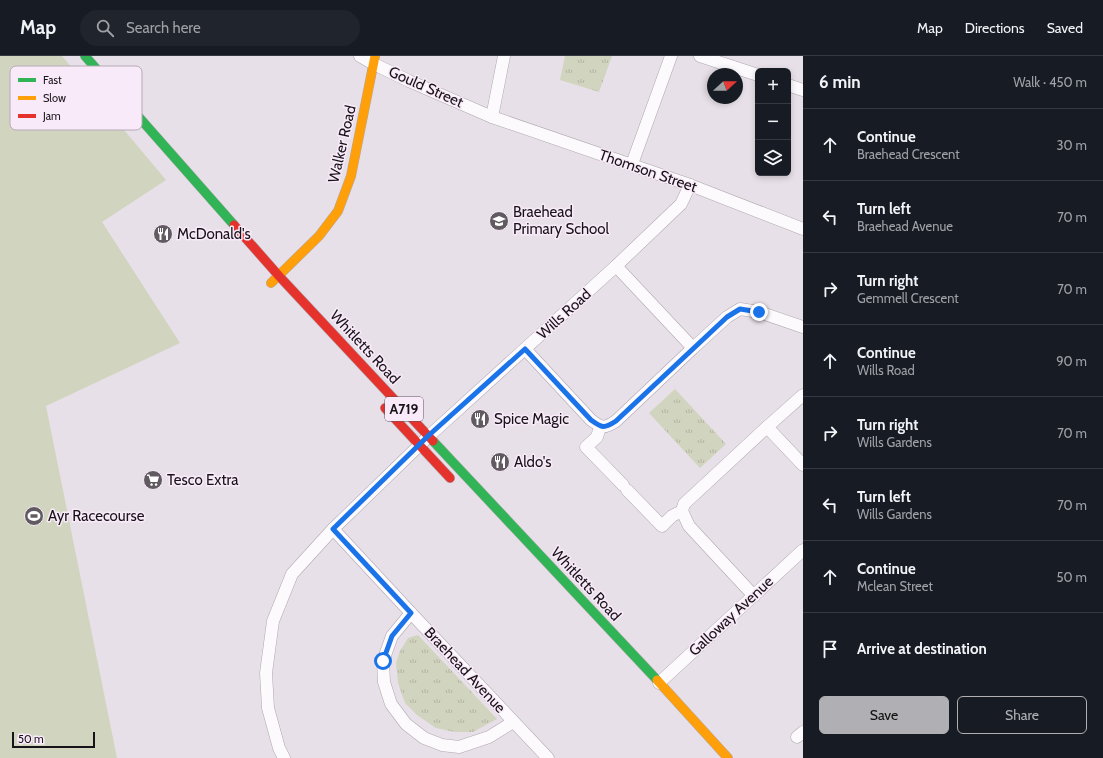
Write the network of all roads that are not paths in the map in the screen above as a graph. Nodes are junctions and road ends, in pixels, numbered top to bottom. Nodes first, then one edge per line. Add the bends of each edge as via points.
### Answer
1 (75, 56) edge
2 (85, 56) edge
3 (360, 56) edge
4 (504, 56) edge
5 (671, 56) edge
6 (700, 56) edge
7 (374, 60) edge
8 (84, 66) edge
9 (94, 66) edge
10 (755, 74) edge
11 (791, 86) edge
12 (803, 90) edge
13 (492, 117) junction
14 (142, 121) edge
15 (138, 130) edge
16 (152, 146) dead end
17 (632, 164) junction
18 (690, 184) junction
19 (803, 229) edge
20 (616, 266) junction
21 (279, 276) junction
22 (271, 283) dead end
23 (803, 327) edge
24 (693, 348) junction
25 (525, 349) junction
26 (803, 395) edge
27 (377, 399) dead end
28 (600, 427) junction
29 (767, 427) junction
30 (428, 436) junction
31 (419, 446) junction
32 (803, 465) edge
33 (457, 485) dead end
34 (682, 511) junction
35 (333, 529) junction
36 (803, 550) edge
37 (754, 596) junction
38 (411, 613) junction
39 (659, 683) junction
40 (513, 722) junction
41 (284, 758) edge
42 (548, 758) edge
43 (728, 758) edge

1 - 8 main road
2 - 9 main road, Whitletts Road / A719
3 - 7 street, Gould Street
4 - 13 street
5 - 17 street
6 - 10 street
7 - 13 street, Gould Street via 409,81
7 - 21 main road, Walker Road via 351,176 338,211 319,236
11 - 12 street
13 - 17 street, Thomson Street
14 - 21 main road, Whitletts Road / A719
15 - 16 main road
17 - 18 street, Thomson Street
18 - 19 street, Thomson Street
18 - 20 street, Wills Road via 681,204
20 - 24 street
20 - 25 street, Wills Road
21 - 22 main road, Walker Road
21 - 30 main road, Whitletts Road / A719
23 - 24 street via 759,312 740,309 727,317
24 - 28 street via 616,421 608,427
25 - 28 street
25 - 30 street, Wills Road
26 - 29 street
27 - 31 main road, Whitletts Road / A719
28 - 34 street via 597,437 586,447 662,526
29 - 32 street
29 - 34 street via 684,504
30 - 31 street, Wills Road
30 - 39 main road, Whitletts Road / A719
31 - 33 main road, Whitletts Road / A719
31 - 35 street, Wills Road
34 - 37 street via 689,526
35 - 38 street, Braehead Avenue
35 - 41 street, Wills Road via 292,574 273,621 266,673 268,708
36 - 37 street, Galloway Avenue
37 - 39 street, Galloway Avenue
38 - 40 street, Braehead Avenue
38 - 40 street via 392,636 383,661 384,682 391,704 406,724 424,738 442,745 459,746 488,737
39 - 43 main road, Whitletts Road / A719
40 - 42 street, Braehead Avenue

